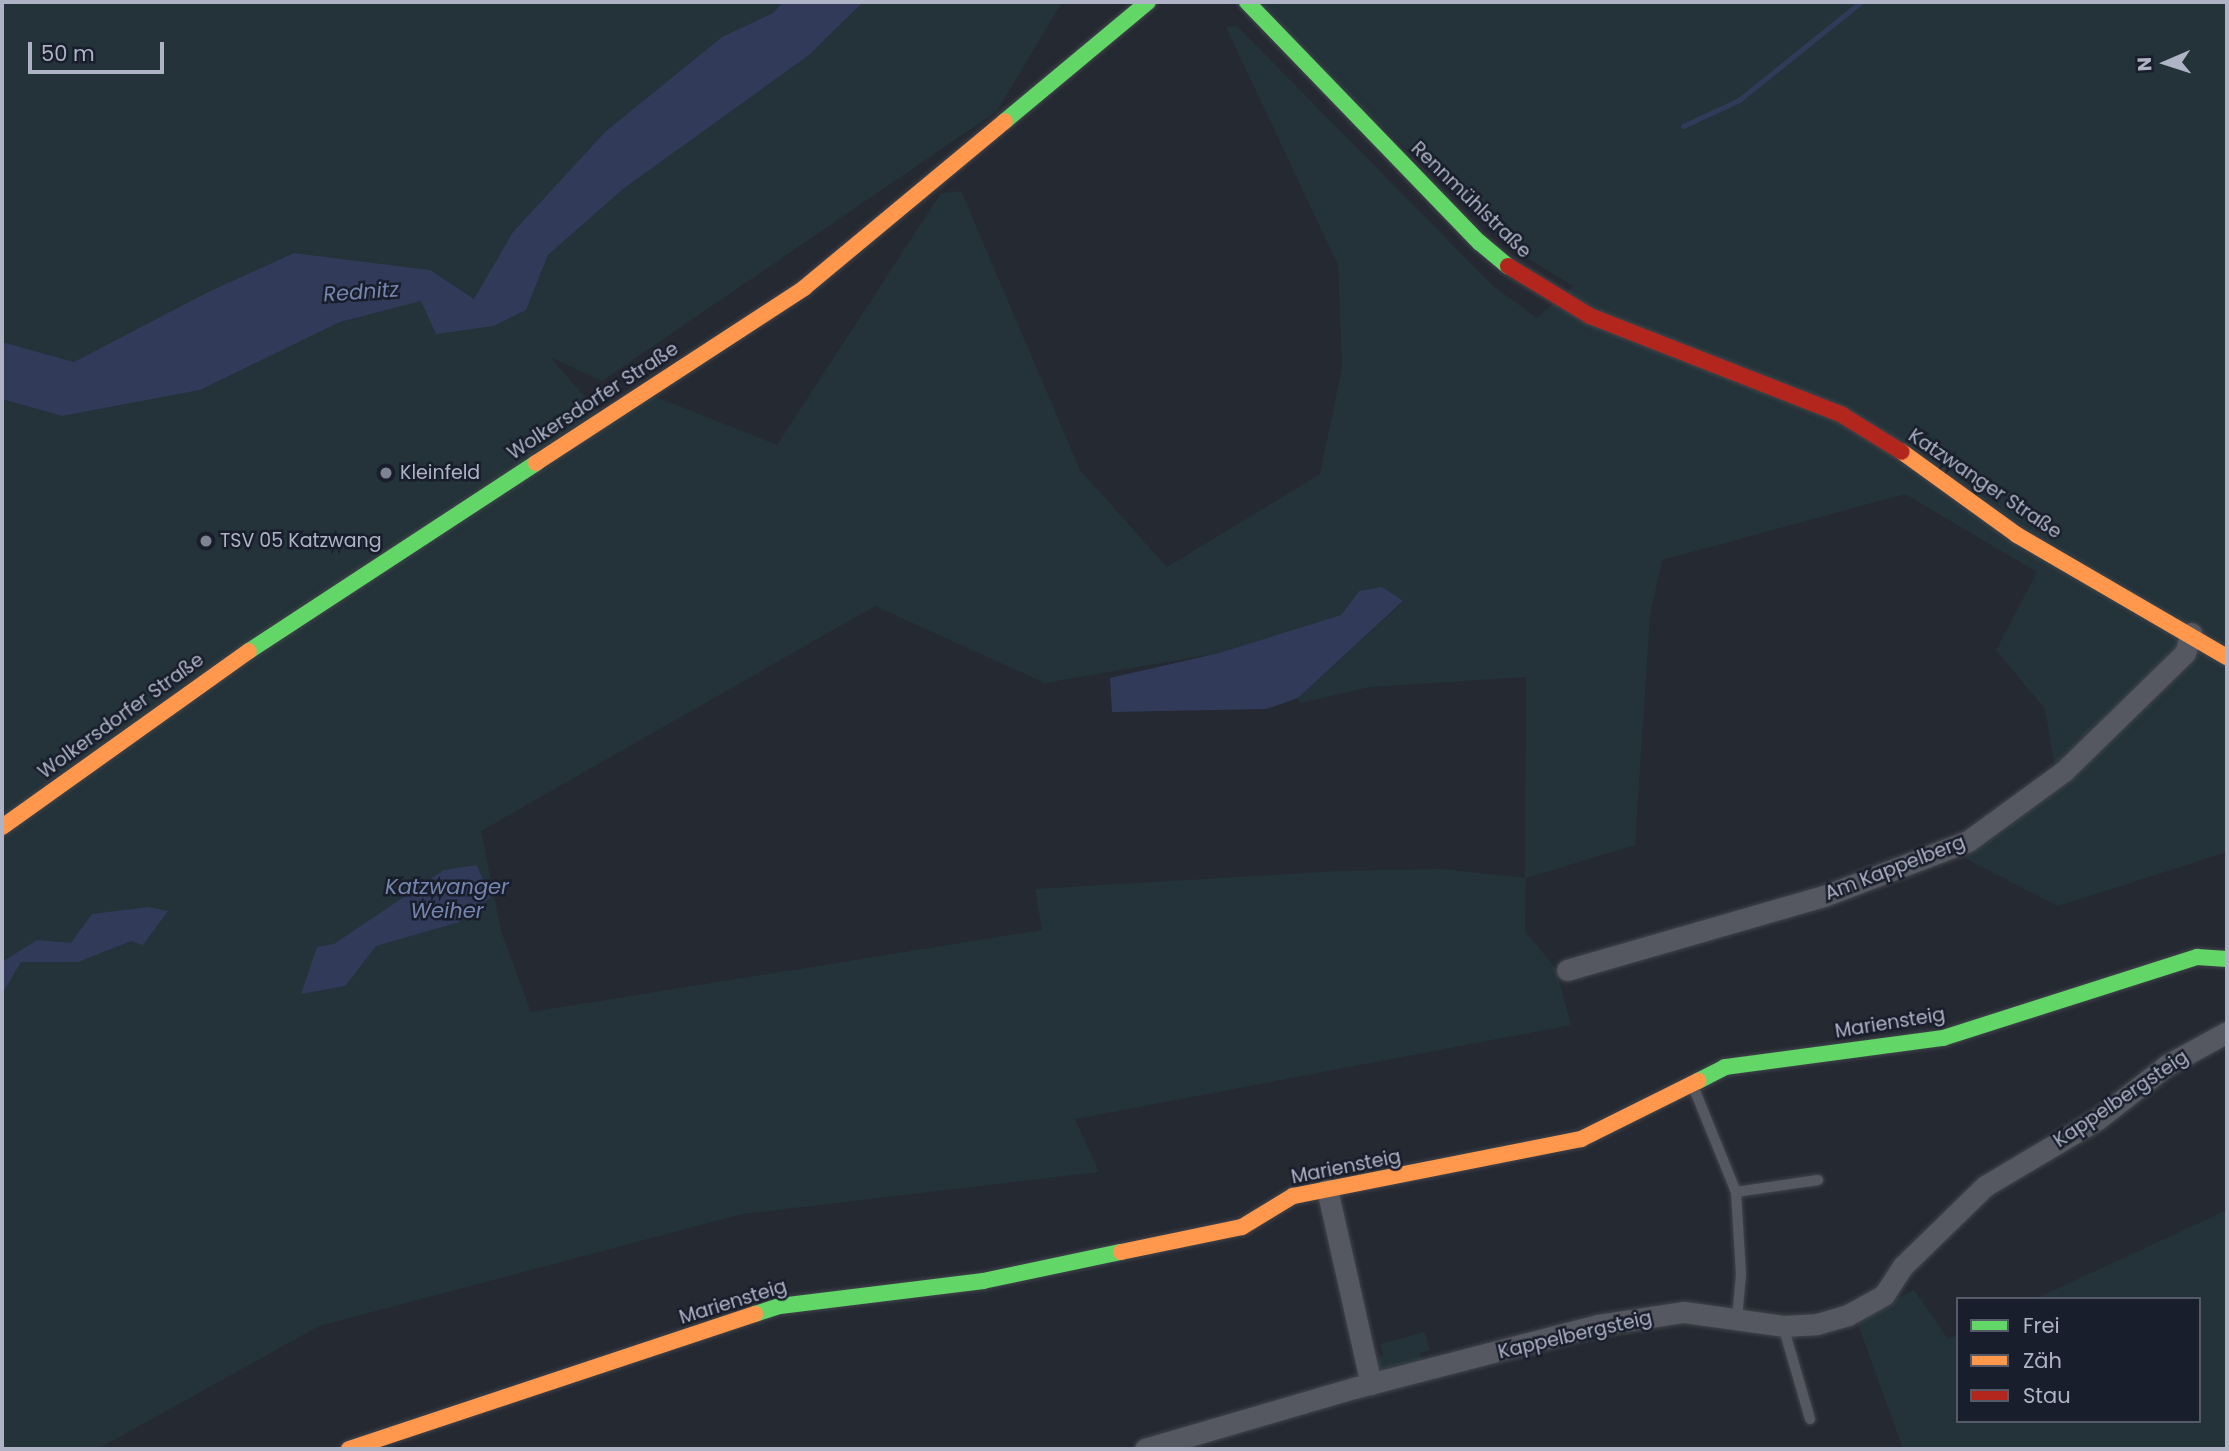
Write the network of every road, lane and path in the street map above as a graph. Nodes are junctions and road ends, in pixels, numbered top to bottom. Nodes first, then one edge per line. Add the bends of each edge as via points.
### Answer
1 (1148, 2) edge
2 (1247, 2) edge
3 (1790, 392) joint
4 (2191, 633) junction
5 (2227, 657) edge
6 (2, 827) edge
7 (2227, 957) edge
8 (1567, 970) dead end
9 (2227, 1031) edge
10 (1692, 1082) junction
11 (1818, 1180) dead end
12 (1327, 1189) junction
13 (1736, 1192) junction
14 (1737, 1319) junction
15 (1783, 1326) junction
16 (1371, 1384) junction
17 (1810, 1419) dead end
18 (349, 1449) edge
19 (1145, 1449) edge

1 - 6 street, Wolkersdorfer Straße via 804,288 248,651
2 - 3 street, Rennmühlstraße via 1469,232 1522,278 1590,316
3 - 4 street, Katzwanger Straße via 1887,442 2017,535
4 - 5 street, Katzwanger Straße
4 - 8 street, Am Kappelberg via 2185,653 2064,771 1968,841 1824,896
7 - 10 street, Mariensteig via 2197,957 1943,1038 1725,1067
9 - 15 street, Kappelbergsteig via 2167,1065 2098,1119 1985,1186 1903,1266 1884,1295 1837,1318
10 - 12 street, Mariensteig via 1581,1139
10 - 13 lane
11 - 13 lane
12 - 16 street
12 - 18 street, Mariensteig via 1293,1196 1242,1227 1074,1265 780,1306
13 - 14 lane via 1741,1274
14 - 15 street, Kappelbergsteig
14 - 16 street, Kappelbergsteig via 1684,1312 1598,1325
15 - 17 lane
16 - 19 street, Kappelbergsteig

